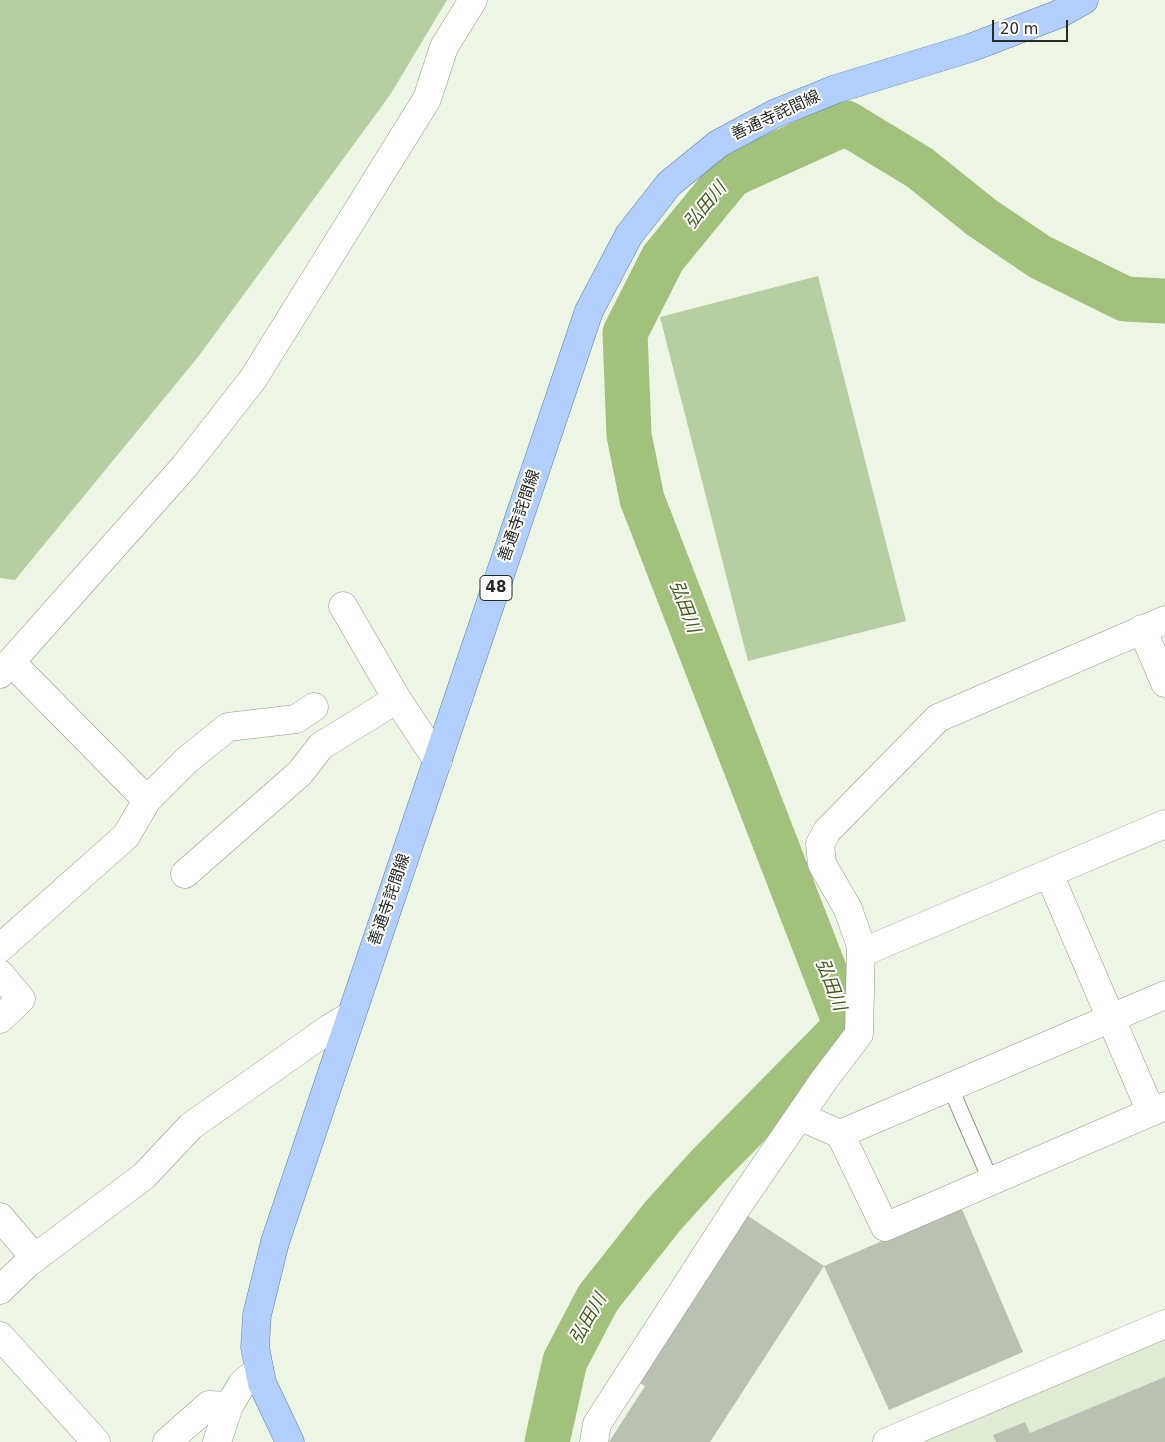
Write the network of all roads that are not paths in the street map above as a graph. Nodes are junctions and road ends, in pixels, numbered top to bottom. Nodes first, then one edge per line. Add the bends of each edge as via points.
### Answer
1 (473, 0) edge
2 (1084, 0) edge
3 (343, 606) dead end
4 (1153, 625) edge
5 (6, 668) edge
6 (1165, 684) edge
7 (397, 699) junction
8 (314, 707) dead end
9 (438, 761) junction
10 (147, 800) junction
11 (1165, 824) edge
12 (185, 874) dead end
13 (1049, 874) junction
14 (0, 948) edge
15 (861, 953) junction
16 (0, 974) edge
17 (1165, 995) edge
18 (350, 1016) junction
19 (1111, 1018) junction
20 (0, 1019) edge
21 (950, 1087) junction
22 (1158, 1109) edge
23 (799, 1116) junction
24 (840, 1134) junction
25 (991, 1181) junction
26 (0, 1217) edge
27 (35, 1258) junction
28 (0, 1290) edge
29 (1165, 1324) edge
30 (0, 1336) edge
31 (259, 1369) junction
32 (229, 1406) junction
33 (96, 1442) edge
34 (167, 1442) edge
35 (217, 1442) edge
36 (290, 1442) edge
37 (594, 1442) edge
38 (887, 1442) edge

1 - 5 street via 444,47 427,99 254,379 184,467
2 - 9 main road, 善通寺詫間線 / 48 via 1059,14 970,48 836,89 774,114 718,144 670,184 629,235 589,311
3 - 7 street
4 - 6 street
4 - 15 street via 938,718 827,831 820,844 822,864 848,909 862,946
5 - 10 street
7 - 9 street
7 - 12 street via 321,746 300,773
8 - 10 street via 296,719 228,726 187,760
9 - 18 main road, 善通寺詫間線 / 48
10 - 14 street via 126,836
11 - 13 street
13 - 15 street
13 - 19 street
15 - 23 street via 859,1034
16 - 20 street via 22,999
17 - 19 street
18 - 27 street via 191,1126 144,1176
18 - 31 main road, 善通寺詫間線 / 48 via 275,1242 257,1315 255,1347
19 - 21 street
19 - 22 street
21 - 24 street
21 - 25 lane
22 - 25 street
23 - 24 street
23 - 37 street via 597,1424
24 - 25 street via 885,1226
26 - 27 street
27 - 28 street
29 - 38 street
30 - 33 street
31 - 32 street via 242,1384
31 - 36 main road, 善通寺詫間線 / 48 via 262,1383
32 - 34 street via 208,1405
32 - 35 street

